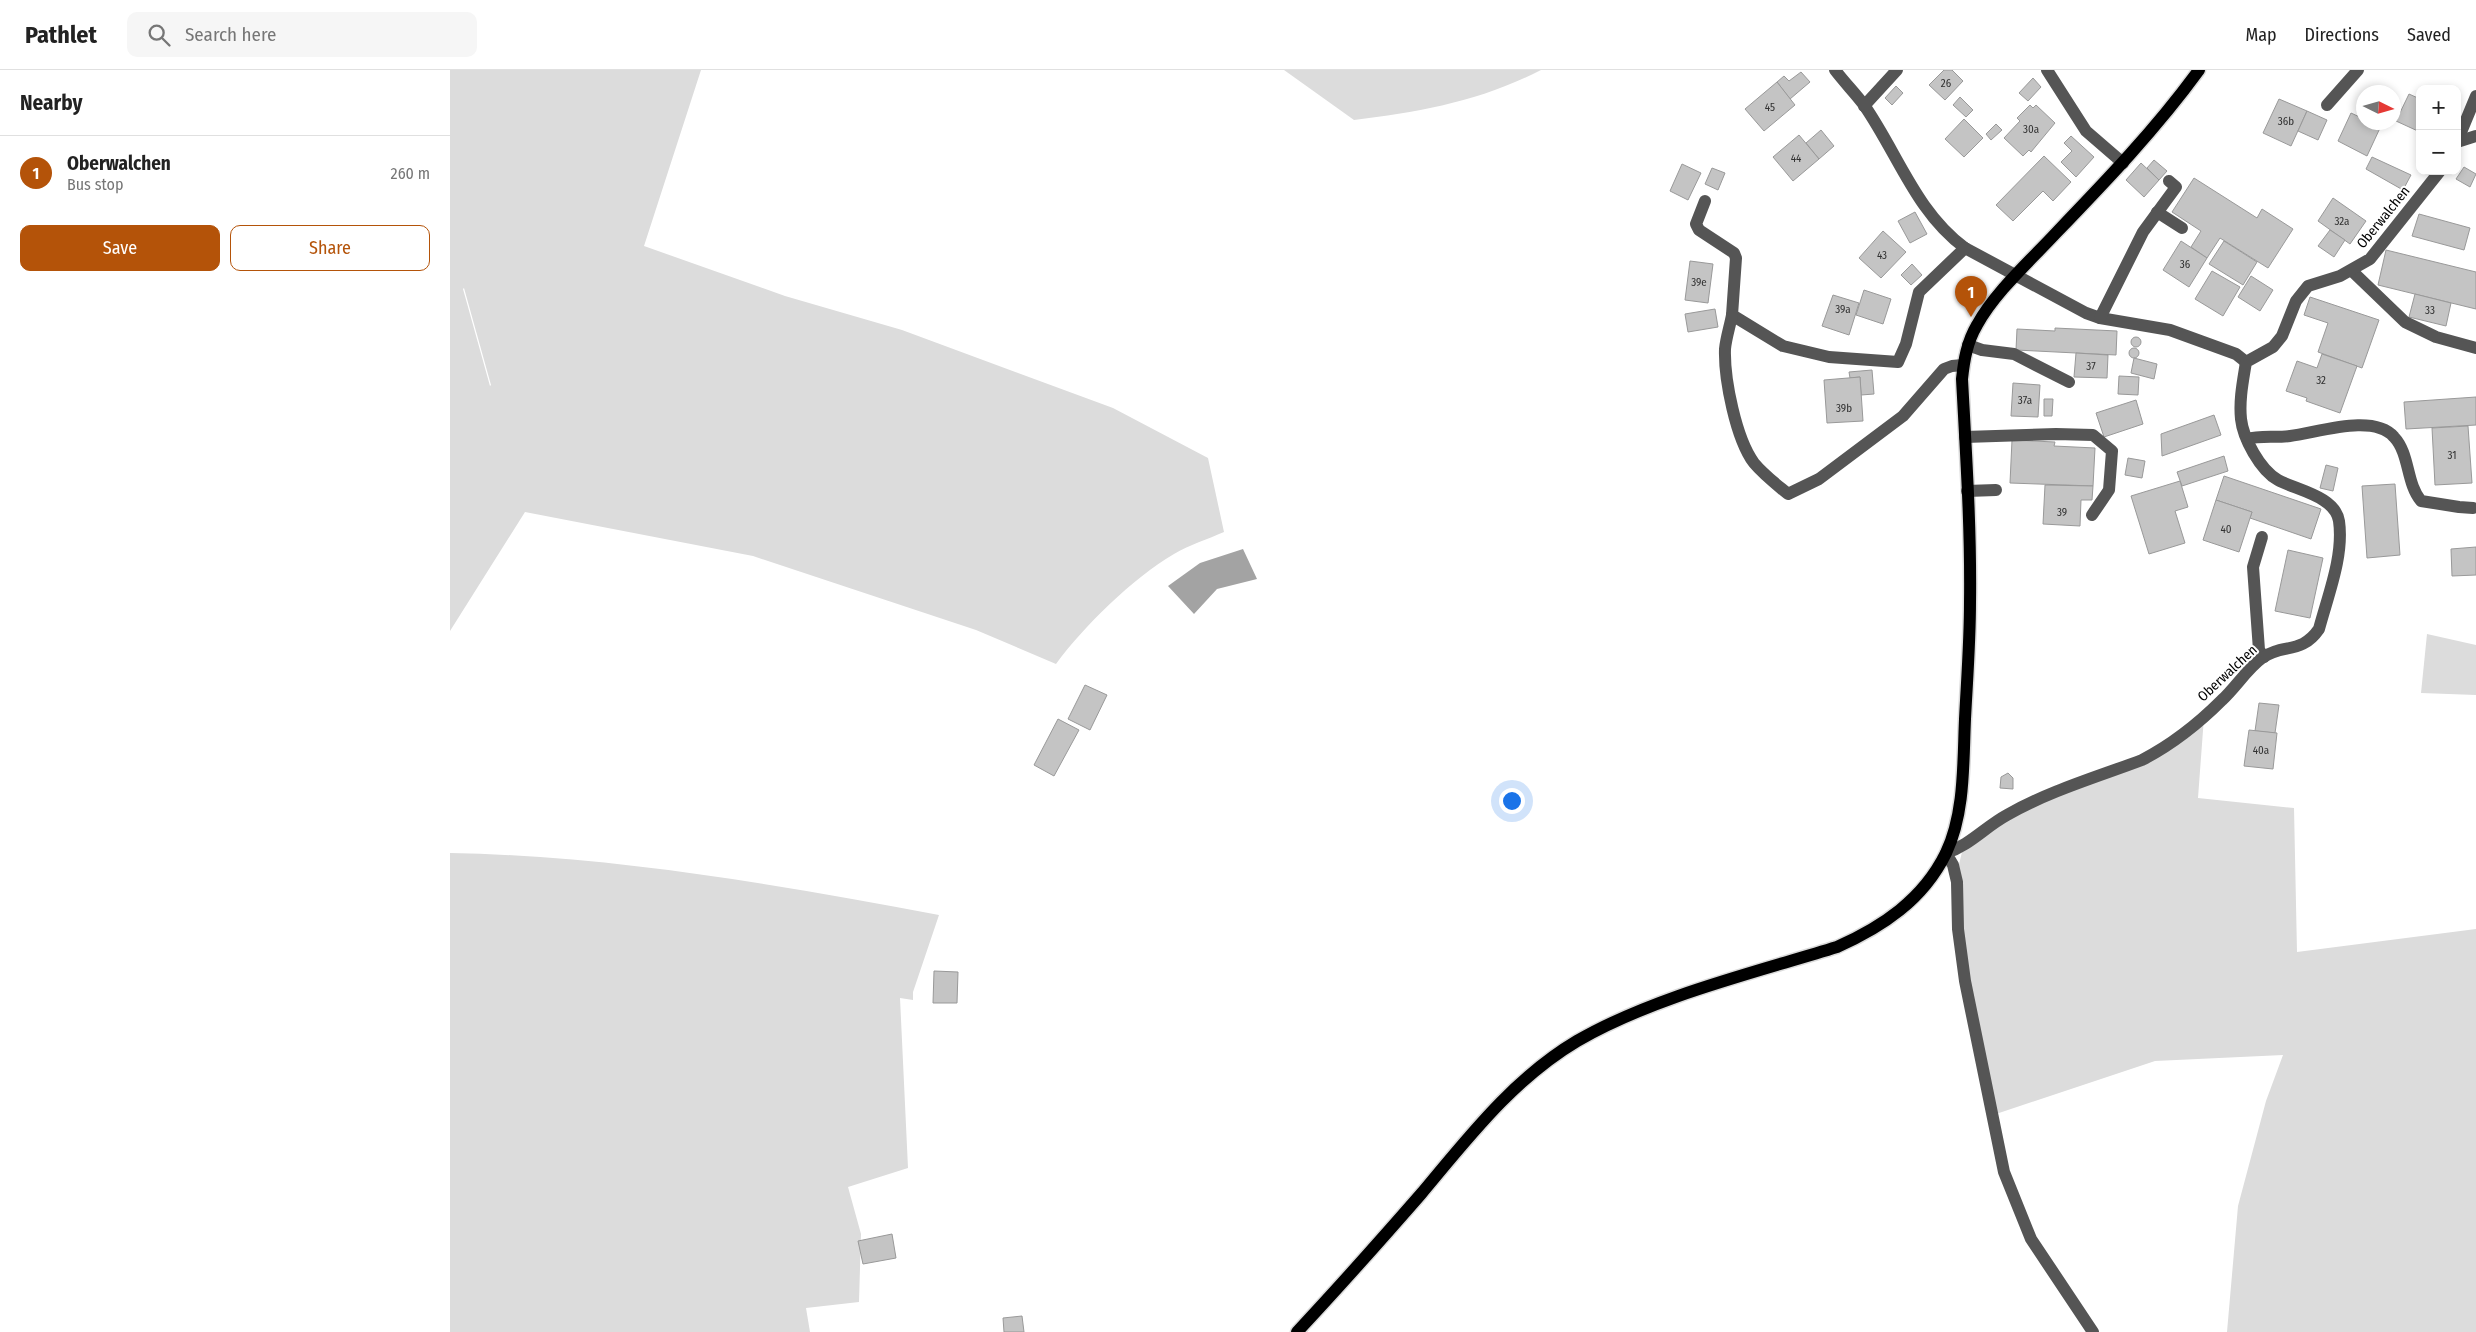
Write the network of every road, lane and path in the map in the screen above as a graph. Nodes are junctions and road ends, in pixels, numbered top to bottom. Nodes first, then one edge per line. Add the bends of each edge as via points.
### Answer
1 (1835, 70) edge
2 (1897, 70) edge
3 (2047, 70) edge
4 (2198, 70) edge
5 (2358, 70) edge
6 (2476, 96) edge
7 (2327, 105) dead end
8 (1864, 106) junction
9 (2461, 132) edge
10 (2476, 136) edge
11 (2461, 141) edge
12 (2123, 163) junction
13 (2437, 175) edge
14 (2169, 181) dead end
15 (1705, 201) dead end
16 (2157, 212) junction
17 (2182, 228) dead end
18 (1966, 248) junction
19 (2352, 271) junction
20 (2016, 276) junction
21 (1732, 315) junction
22 (2100, 318) junction
23 (1968, 344) junction
24 (2476, 348) edge
25 (2246, 362) junction
26 (1964, 365) junction
27 (2069, 382) dead end
28 (1965, 436) junction
29 (2247, 439) junction
30 (1996, 490) dead end
31 (1967, 491) junction
32 (2473, 508) dead end
33 (2092, 514) dead end
34 (2262, 537) dead end
35 (2264, 656) junction
36 (1946, 853) junction
37 (1297, 1332) edge
38 (2093, 1332) edge

1 - 8 street
2 - 8 street
3 - 12 street via 2086,131
4 - 12 main road
5 - 7 street
6 - 9 street
8 - 18 street via 1923,207 1951,238
10 - 11 street
12 - 20 main road
13 - 19 street, Oberwalchen via 2370,259
14 - 16 street via 2176,187
15 - 21 street via 1696,224 1699,230 1734,253 1736,258
16 - 17 street
16 - 22 street via 2143,232
18 - 20 street
18 - 21 street via 1920,292 1898,362 1829,357 1783,346
19 - 24 street via 2405,322 2436,337
19 - 25 street, Oberwalchen via 2308,286 2296,301 2282,336 2273,348
20 - 22 street
20 - 23 main road via 1982,317
21 - 26 street via 1726,348 1727,374 1742,438 1753,462 1788,494 1819,479 1903,416 1944,369
22 - 25 street via 2170,330 2236,354
23 - 26 main road
23 - 27 street via 1982,350 2014,354
25 - 29 street, Oberwalchen via 2240,402 2241,421
26 - 28 main road
28 - 31 main road
28 - 33 street via 2093,435 2112,450 2109,490
29 - 32 street via 2352,426 2377,427 2387,431 2397,442 2415,493 2421,501
29 - 35 street, Oberwalchen via 2264,467 2276,479 2327,503 2339,520 2338,558 2319,629 2306,643
30 - 31 street
31 - 36 main road via 1970,603 1962,770 1954,831
34 - 35 street via 2253,567 2259,650
35 - 36 street, Oberwalchen via 2222,700 2155,753 2042,798
36 - 37 main road via 1927,883 1902,910 1861,936 1837,947 1659,1004 1604,1028 1551,1058 1484,1119 1369,1254
36 - 38 street via 1957,882 1958,929 1965,982 2004,1172 2032,1239

